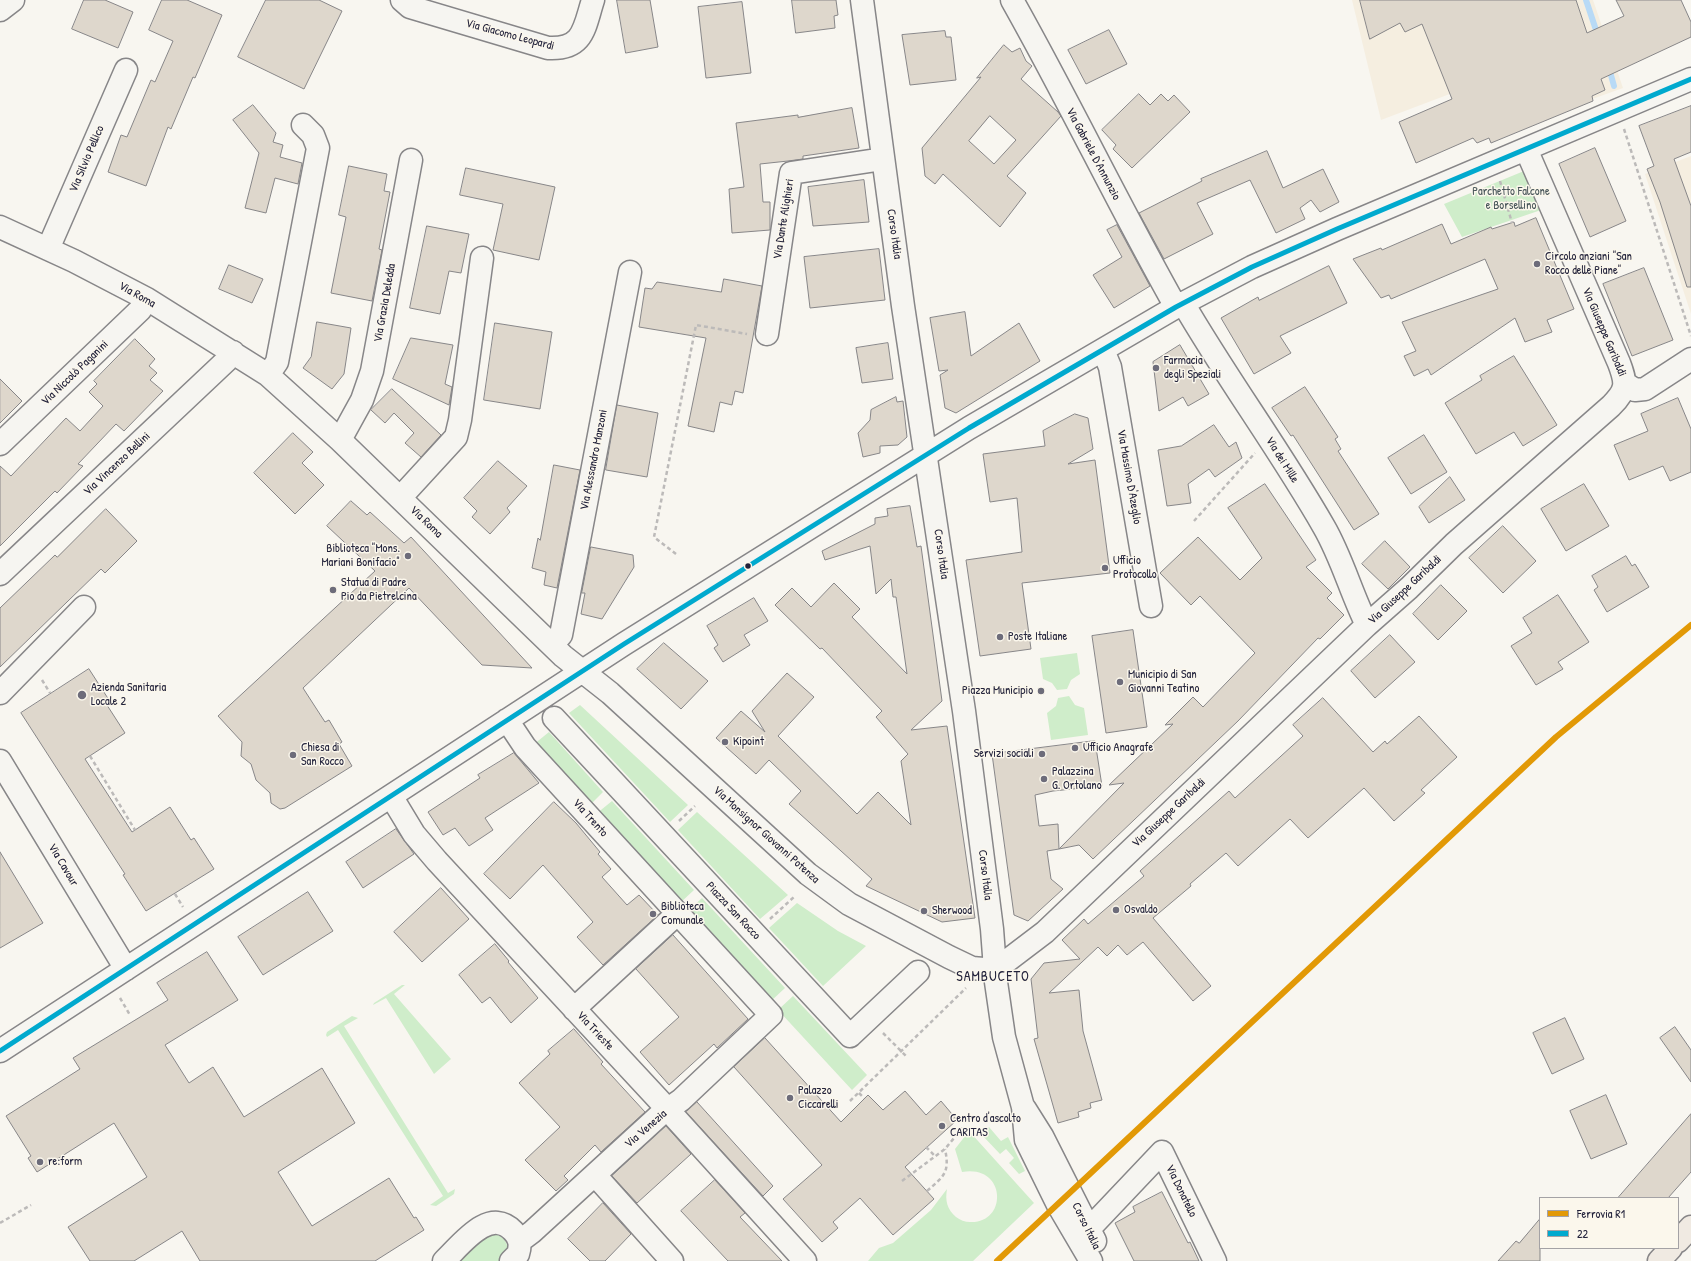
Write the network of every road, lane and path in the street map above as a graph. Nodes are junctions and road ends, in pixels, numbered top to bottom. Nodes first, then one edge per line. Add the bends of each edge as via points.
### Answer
1 (14, 0) edge
2 (402, 0) edge
3 (593, 0) edge
4 (862, 0) edge
5 (1012, 0) edge
6 (0, 10) edge
7 (126, 70) dead end
8 (1691, 79) edge
9 (1621, 123) dead end
10 (303, 125) dead end
11 (1526, 150) junction
12 (883, 159) junction
13 (411, 160) dead end
14 (1500, 181) dead end
15 (1512, 223) dead end
16 (0, 227) edge
17 (48, 249) junction
18 (482, 258) dead end
19 (630, 272) dead end
20 (147, 299) junction
21 (1180, 305) junction
22 (767, 334) joint
23 (1691, 336) edge
24 (1103, 350) junction
25 (233, 352) junction
26 (1691, 359) edge
27 (268, 375) junction
28 (1626, 384) junction
29 (1268, 438) junction
30 (340, 440) junction
31 (0, 444) edge
32 (927, 456) junction
33 (400, 498) junction
34 (1194, 521) dead end
35 (676, 554) dead end
36 (0, 574) edge
37 (1151, 606) dead end
38 (84, 608) dead end
39 (1367, 625) junction
40 (552, 645) junction
41 (583, 670) junction
42 (0, 692) edge
43 (554, 718) dead end
44 (508, 720) junction
45 (90, 756) dead end
46 (0, 761) edge
47 (391, 796) junction
48 (695, 806) dead end
49 (674, 826) dead end
50 (135, 830) dead end
51 (175, 894) dead end
52 (794, 896) dead end
53 (182, 905) dead end
54 (677, 914) junction
55 (765, 924) dead end
56 (126, 969) junction
57 (995, 970) junction
58 (918, 972) dead end
59 (967, 986) dead end
60 (119, 996) dead end
61 (574, 1009) junction
62 (130, 1015) dead end
63 (771, 1015) joint
64 (869, 1018) junction
65 (0, 1051) edge
66 (901, 1052) junction
67 (907, 1057) dead end
68 (859, 1093) junction
69 (864, 1098) dead end
70 (850, 1101) dead end
71 (1023, 1107) junction
72 (668, 1110) junction
73 (964, 1126) dead end
74 (926, 1147) dead end
75 (945, 1149) junction
76 (935, 1156) junction
77 (595, 1175) junction
78 (902, 1181) dead end
79 (928, 1191) dead end
80 (30, 1205) dead end
81 (0, 1223) edge
82 (1691, 1227) edge
83 (1089, 1229) junction
84 (1679, 1240) edge
85 (520, 1241) junction
86 (1670, 1249) edge
87 (444, 1261) edge
88 (511, 1261) edge
89 (672, 1261) edge
90 (804, 1261) edge
91 (1091, 1261) edge
92 (1102, 1261) edge
93 (1215, 1261) edge
94 (1659, 1261) edge

1 - 6 street
2 - 3 street, Via Giacomo Leopardi via 410,7 548,48 560,49 578,41
4 - 12 street, Corso Italia
5 - 21 street, Via Gabriele D'Annunzio via 1138,240
7 - 17 street, Via Silvio Pellico
8 - 11 street
9 - 23 path
10 - 27 street via 313,135 318,148 277,362
11 - 21 street via 1252,267
11 - 28 street, Via Giuseppe Garibaldi
12 - 22 street, Via Dante Alighieri via 791,173
12 - 32 street, Corso Italia
13 - 30 street, Via Grazia Deledda via 372,371 362,400
14 - 15 path
16 - 17 street, Via Roma
17 - 20 street, Via Roma
18 - 33 street via 456,437
19 - 40 street, Via Alessandro Manzoni via 561,635
20 - 25 street, Via Roma
20 - 31 street, Via Niccolò Paganini via 140,310
21 - 24 street
21 - 29 street, Via dei Mille
22 - 35 path via 757,336 696,325 654,537
24 - 32 street via 969,428
24 - 37 street, Via Massimo D'Azeglio via 1110,367
25 - 27 street, Via Roma
25 - 36 street, Via Vincenzo Bellini
26 - 28 street via 1645,389 1635,390
27 - 30 street, Via Roma
28 - 39 street, Via Giuseppe Garibaldi via 1610,406
29 - 34 path
29 - 39 street, Via dei Mille via 1325,527
30 - 33 street, Via Roma
32 - 41 street
32 - 57 street, Corso Italia via 965,718
33 - 40 street, Via Roma
38 - 42 street
39 - 57 street, Via Giuseppe Garibaldi via 1045,932
40 - 41 street, Via Roma
41 - 44 street
41 - 57 street, Via Monsignor Giovanni Potenza via 788,857 831,891 873,917 972,968
43 - 64 street, Piazza San Rocco via 850,1036
44 - 47 street
44 - 54 street, Via Trento via 525,747
45 - 50 path
46 - 56 street, Via Cavour
47 - 56 street
47 - 61 street, Via Trieste via 424,845
48 - 49 path
51 - 53 path
52 - 55 path
54 - 61 street
54 - 63 street, Via Trento
56 - 65 street
57 - 71 street, Corso Italia via 1004,1037
58 - 64 street, Piazza San Rocco
59 - 66 path
60 - 62 path
61 - 72 street, Via Trieste
63 - 72 street, Via Venezia
64 - 66 path
66 - 67 path
66 - 68 path
68 - 69 path
68 - 70 path
71 - 83 street, Corso Italia via 1042,1136
71 - 91 street, Corso Italia via 1026,1140 1058,1205
72 - 77 street, Via Venezia
72 - 90 street, Via Trieste
73 - 75 path
74 - 76 path
75 - 76 path
75 - 79 path via 948,1161 946,1174
76 - 78 path
77 - 85 street, Via Venezia
77 - 89 street
80 - 81 path
82 - 84 main road
83 - 92 street, Corso Italia
83 - 93 street, Via Donatello via 1162,1152
85 - 87 street via 508,1227 492,1222 486,1224
85 - 88 street via 518,1254
86 - 94 main road

